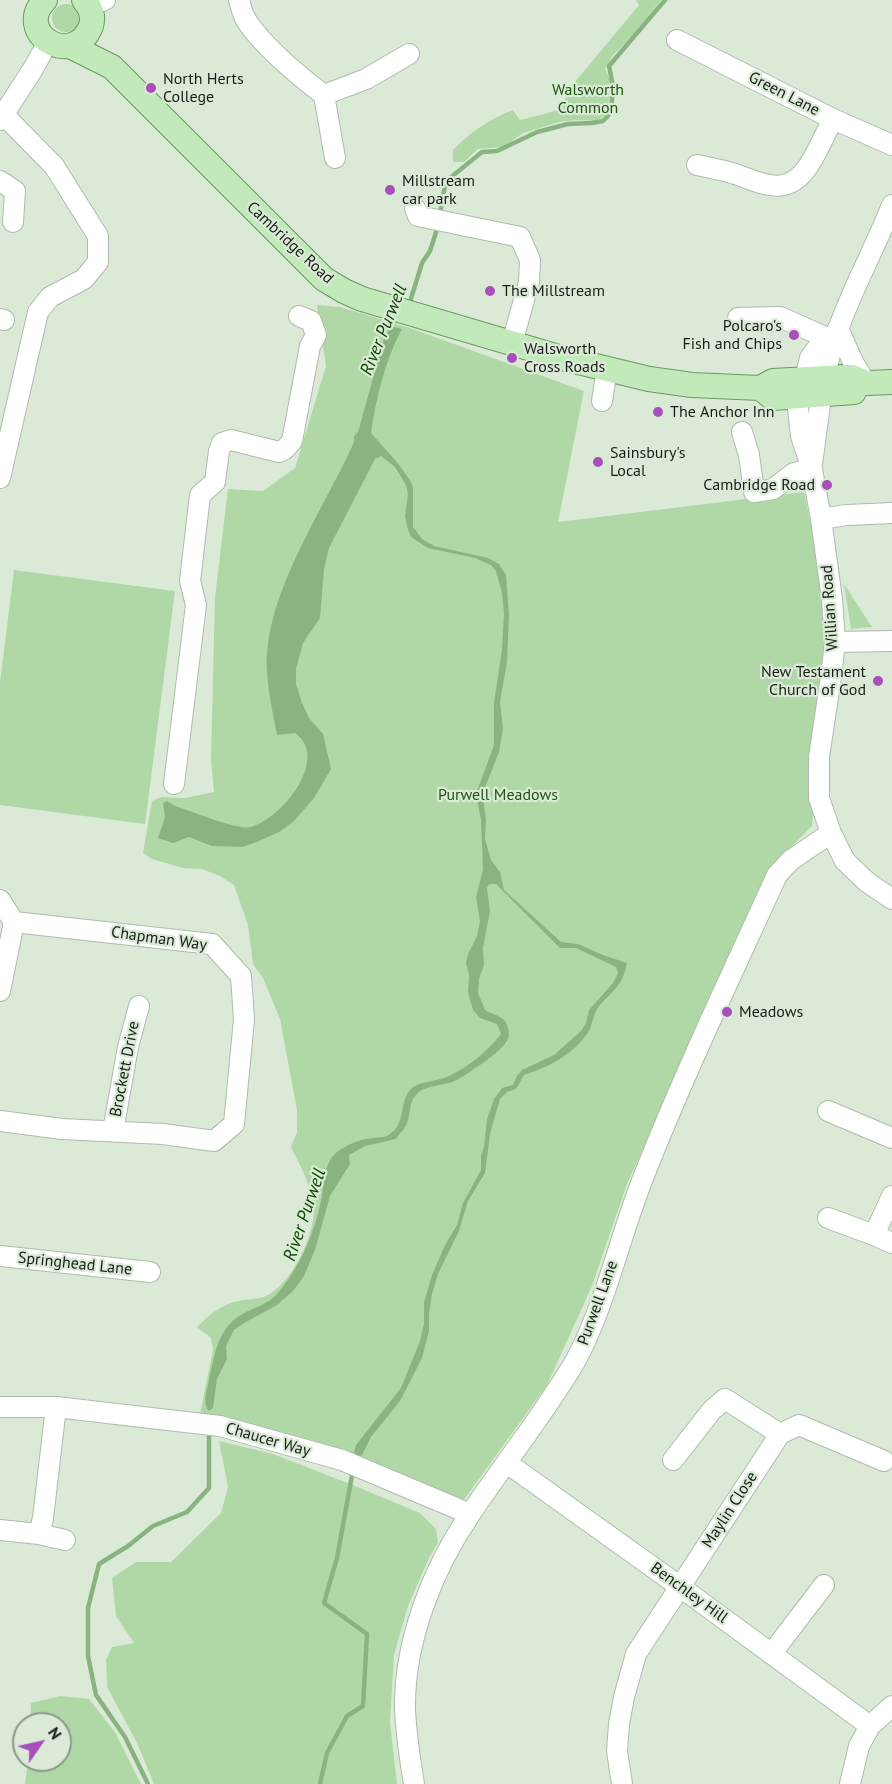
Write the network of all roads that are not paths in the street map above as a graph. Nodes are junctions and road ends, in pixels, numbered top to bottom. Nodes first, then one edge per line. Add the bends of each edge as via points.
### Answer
1 (239, 0) edge
2 (37, 4) edge
3 (93, 7) edge
4 (677, 40) dead end
5 (59, 44) junction
6 (409, 54) dead end
7 (112, 67) junction
8 (324, 94) junction
9 (2, 117) edge
10 (833, 119) junction
11 (892, 145) edge
12 (335, 158) dead end
13 (697, 165) dead end
14 (4, 180) edge
15 (892, 205) edge
16 (415, 208) dead end
17 (14, 222) dead end
18 (299, 316) dead end
19 (738, 318) dead end
20 (836, 334) junction
21 (512, 343) junction
22 (607, 369) junction
23 (892, 382) edge
24 (866, 383) junction
25 (813, 387) junction
26 (602, 401) dead end
27 (742, 432) dead end
28 (812, 469) junction
29 (1, 472) edge
30 (892, 513) edge
31 (821, 519) junction
32 (892, 641) edge
33 (835, 642) junction
34 (174, 784) dead end
35 (831, 833) junction
36 (892, 899) edge
37 (0, 900) edge
38 (14, 922) junction
39 (0, 991) edge
40 (139, 1006) dead end
41 (828, 1111) dead end
42 (0, 1121) edge
43 (234, 1124) joint
44 (113, 1131) junction
45 (892, 1138) edge
46 (892, 1196) edge
47 (828, 1218) dead end
48 (883, 1239) edge
49 (0, 1256) edge
50 (150, 1272) dead end
51 (0, 1407) edge
52 (56, 1407) junction
53 (780, 1434) junction
54 (673, 1460) dead end
55 (884, 1461) dead end
56 (507, 1463) junction
57 (470, 1515) junction
58 (0, 1530) edge
59 (39, 1534) junction
60 (65, 1540) dead end
61 (824, 1585) dead end
62 (680, 1586) junction
63 (772, 1653) junction
64 (892, 1706) edge
65 (870, 1726) junction
66 (414, 1784) edge
67 (622, 1784) edge
68 (850, 1784) edge

1 - 8 street via 244,17 258,36
2 - 5 main road via 37,29
3 - 5 main road via 88,32 80,41
3 - 7 main road, Cambridge Road
4 - 10 street, Green Lane
5 - 7 main road, Cambridge Road
5 - 9 street
6 - 8 street via 366,79
7 - 21 main road, Cambridge Road via 324,279 362,298
8 - 12 street
9 - 29 street via 54,166 98,236 98,262 84,279 50,297 38,312
10 - 11 street, Green Lane
10 - 13 street via 805,170 781,185 764,185
14 - 17 street via 15,191
15 - 20 street via 884,235 856,281
16 - 21 street via 418,216 520,237 530,260 529,282
18 - 34 street via 311,321 316,335 310,346 292,441 279,452 231,440 222,443 214,482 200,495 190,581 196,605
19 - 20 street via 780,317
20 - 24 street
20 - 25 street, Willian Road via 818,347 807,364
21 - 22 main road, Cambridge Road
22 - 25 main road, Cambridge Road via 649,380 760,388 773,398
22 - 26 street
23 - 24 main road, Cambridge Road
24 - 25 main road, Cambridge Road via 854,392
25 - 28 street, Willian Road
27 - 28 street via 754,492 773,489 794,473
28 - 31 street, Willian Road
30 - 31 street
31 - 33 street, Willian Road
32 - 33 street
33 - 35 street, Willian Road via 819,757 819,798
35 - 36 street, Willian Road via 845,861
35 - 56 street, Purwell Lane via 791,860 777,875 644,1173 578,1356
37 - 38 street
38 - 39 street
38 - 43 street, Chapman Way via 212,944 241,976 244,1020
40 - 44 street, Brockett Drive
41 - 45 street
42 - 44 street, Brockett Drive
43 - 44 street, Brockett Drive via 214,1141
46 - 48 street
47 - 48 street
49 - 50 street, Springhead Lane
51 - 52 street, Chaucer Way
52 - 57 street, Chaucer Way via 212,1425 342,1460
52 - 59 street
53 - 54 street via 725,1400 712,1410
53 - 55 street via 799,1425
53 - 62 street, Maylin Close
56 - 57 street, Purwell Lane
56 - 62 street, Benchley Hill
57 - 66 street, Purwell Lane via 447,1553 415,1632 405,1708
58 - 59 street
59 - 60 street
61 - 63 street
62 - 63 street, Benchley Hill
62 - 67 street, Maylin Close via 636,1654 619,1724 617,1750
63 - 65 street, Benchley Hill
64 - 65 street
65 - 68 street via 859,1746

